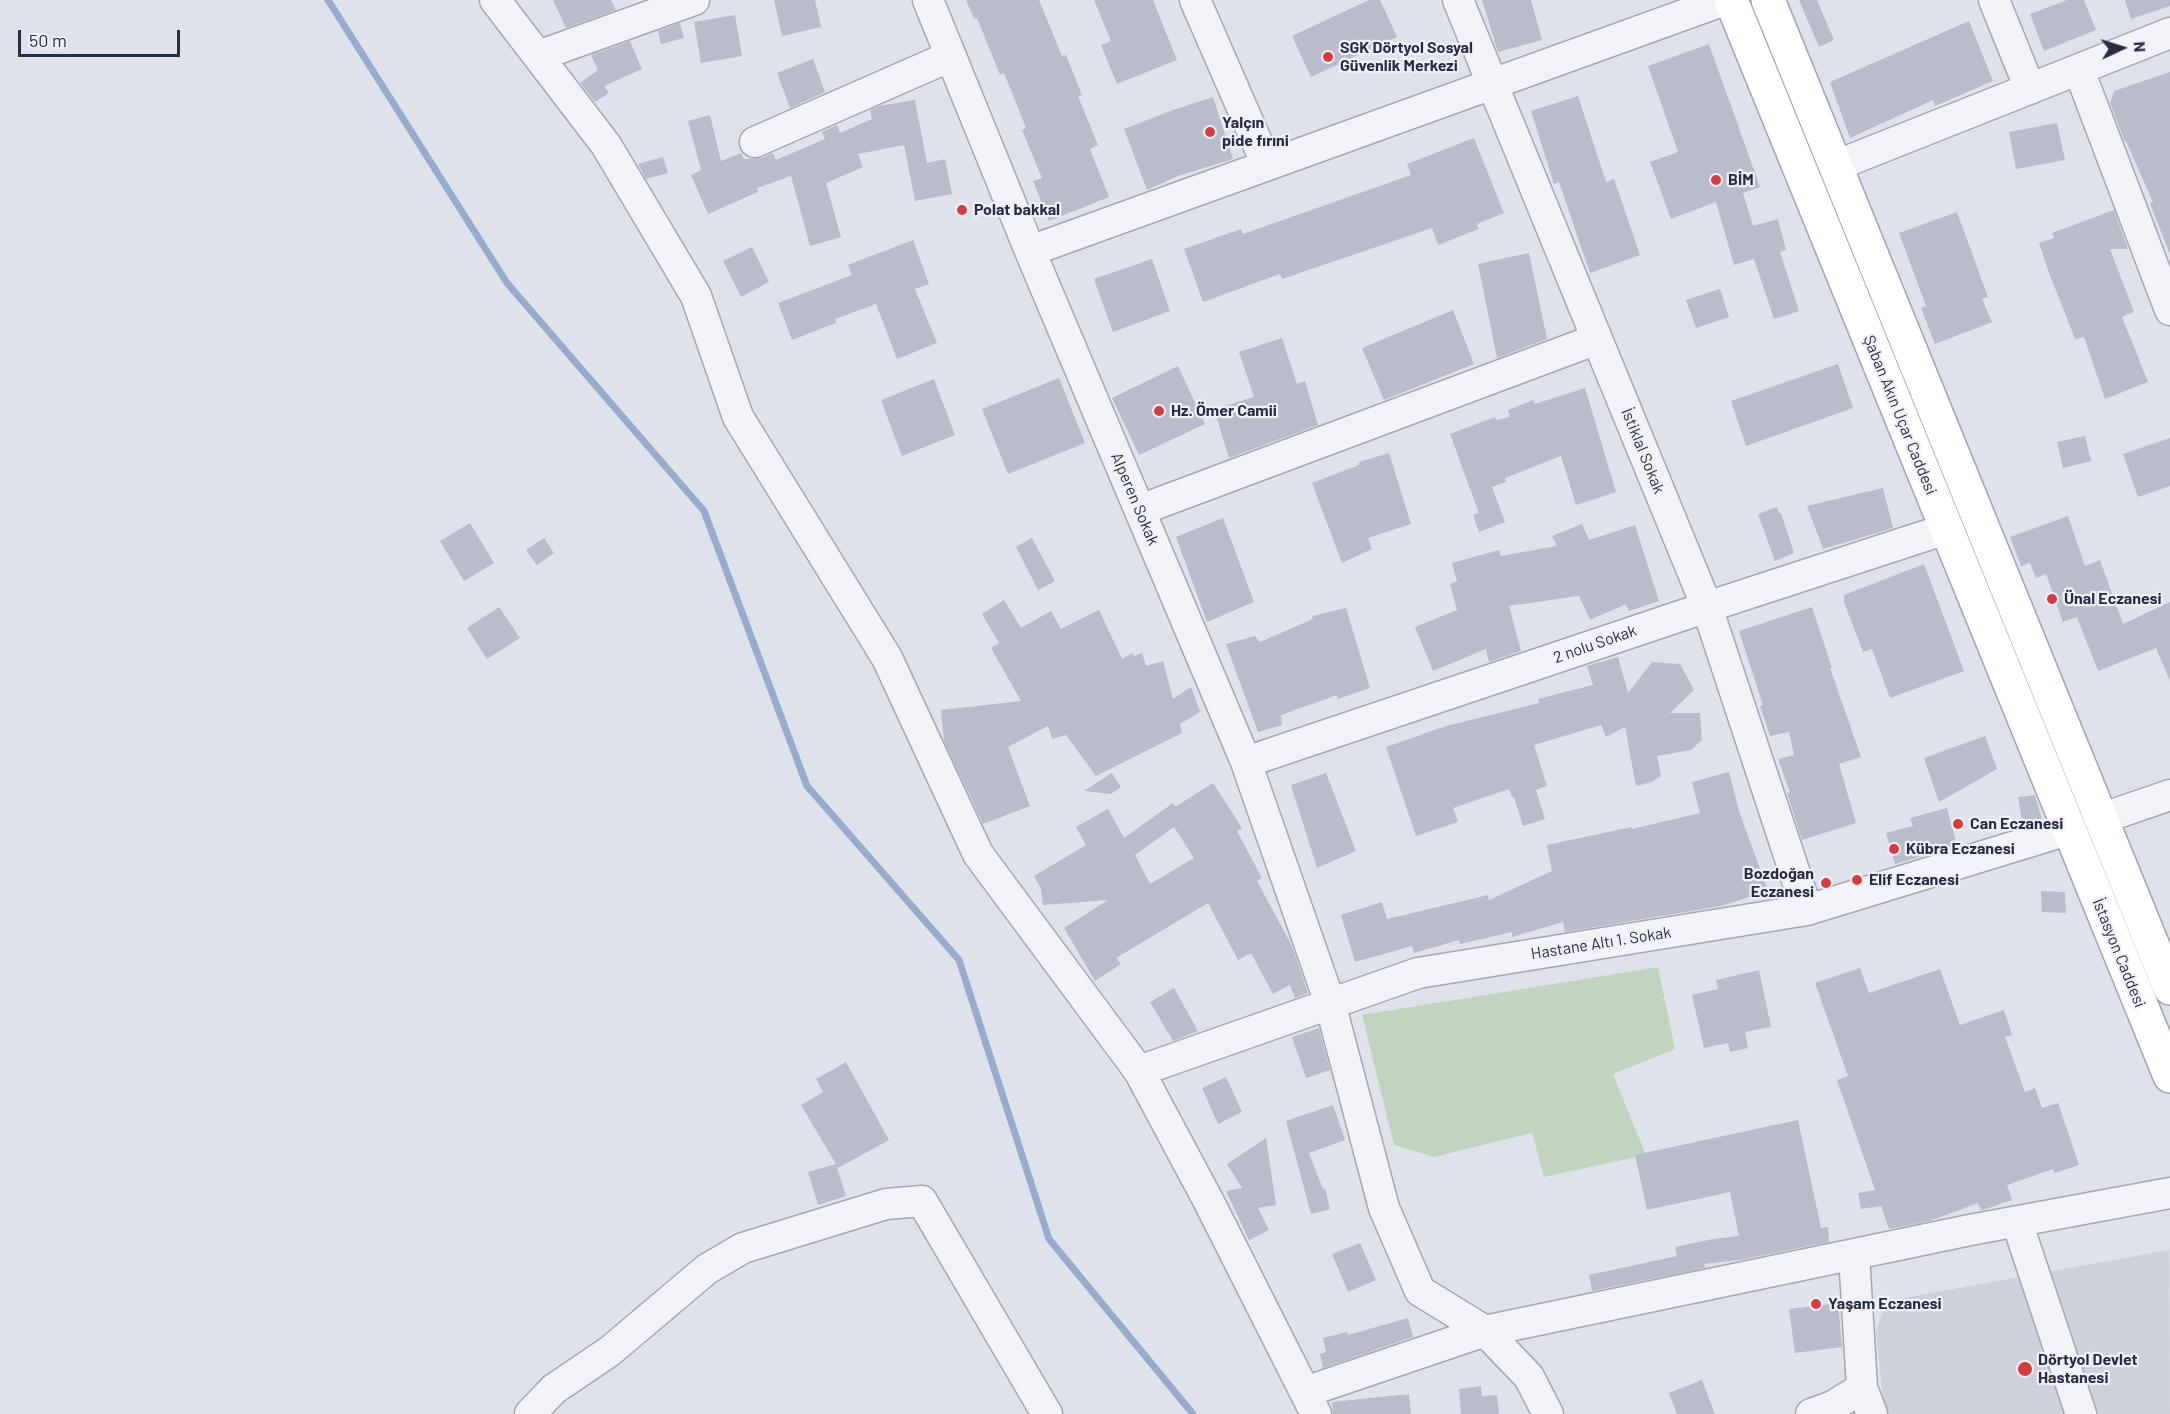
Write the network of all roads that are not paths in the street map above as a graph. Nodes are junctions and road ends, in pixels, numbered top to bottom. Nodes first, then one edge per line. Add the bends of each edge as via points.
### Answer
1 (495, 0) edge
2 (694, 0) edge
3 (928, 0) edge
4 (1196, 0) edge
5 (1458, 0) edge
6 (1725, 0) edge
7 (1731, 0) edge
8 (1768, 0) edge
9 (1994, 0) edge
10 (2170, 33) edge
11 (538, 56) junction
12 (951, 56) junction
13 (2079, 70) junction
14 (1492, 84) junction
15 (2030, 89) junction
16 (755, 142) dead end
17 (1267, 165) junction
18 (1835, 166) junction
19 (1030, 251) junction
20 (2170, 310) edge
21 (1597, 339) junction
22 (1140, 510) junction
23 (1946, 529) junction
24 (1707, 606) junction
25 (1246, 762) junction
26 (2170, 795) edge
27 (2100, 819) junction
28 (2068, 830) junction
29 (1807, 910) junction
30 (2170, 988) edge
31 (1330, 1003) junction
32 (1139, 1071) junction
33 (2170, 1076) edge
34 (2170, 1193) edge
35 (2017, 1222) junction
36 (1854, 1254) junction
37 (1485, 1330) junction
38 (1867, 1401) edge
39 (1311, 1403) edge
40 (530, 1414) edge
41 (1047, 1414) edge
42 (1548, 1414) edge
43 (1811, 1414) edge
44 (2082, 1414) edge

1 - 11 street
2 - 11 street
3 - 12 street, Alperen Sokak
4 - 17 street
5 - 14 street, İstiklal Sokak
6 - 14 street
7 - 23 main road, Şaban Akın Uçar Caddesi
8 - 18 main road, Şaban Akın Uçar Caddesi
9 - 15 street
10 - 13 street
11 - 32 street via 606,145 696,296 738,417 887,658 978,854
12 - 16 street
12 - 19 street, Alperen Sokak
13 - 15 street
13 - 20 street
14 - 17 street
14 - 21 street, İstiklal Sokak
15 - 18 street
17 - 19 street
18 - 27 main road, Şaban Akın Uçar Caddesi
19 - 22 street, Alperen Sokak
21 - 22 street
21 - 24 street, İstiklal Sokak
22 - 25 street, Alperen Sokak
23 - 24 street, 2 nolu Sokak
23 - 28 main road, Şaban Akın Uçar Caddesi
24 - 25 street, 2 nolu Sokak
24 - 29 street, İstiklal Sokak
25 - 31 street, Alperen Sokak
26 - 27 street
27 - 28 main road
27 - 30 main road, İstasyon Caddesi
28 - 29 street, Hastane Altı 1. Sokak
28 - 33 main road, İstasyon Caddesi
29 - 31 street, Hastane Altı 1. Sokak via 1418,973
31 - 32 street, Hastane Altı 1. Sokak
31 - 37 street, Alperen Sokak via 1384,1208 1420,1291
32 - 39 street
34 - 35 street
35 - 36 street
35 - 44 street
36 - 37 street
36 - 38 street
37 - 39 street
37 - 42 street, Alperen Sokak via 1529,1377
38 - 43 street
40 - 41 street via 554,1389 610,1351 707,1269 743,1248 886,1204 922,1201

